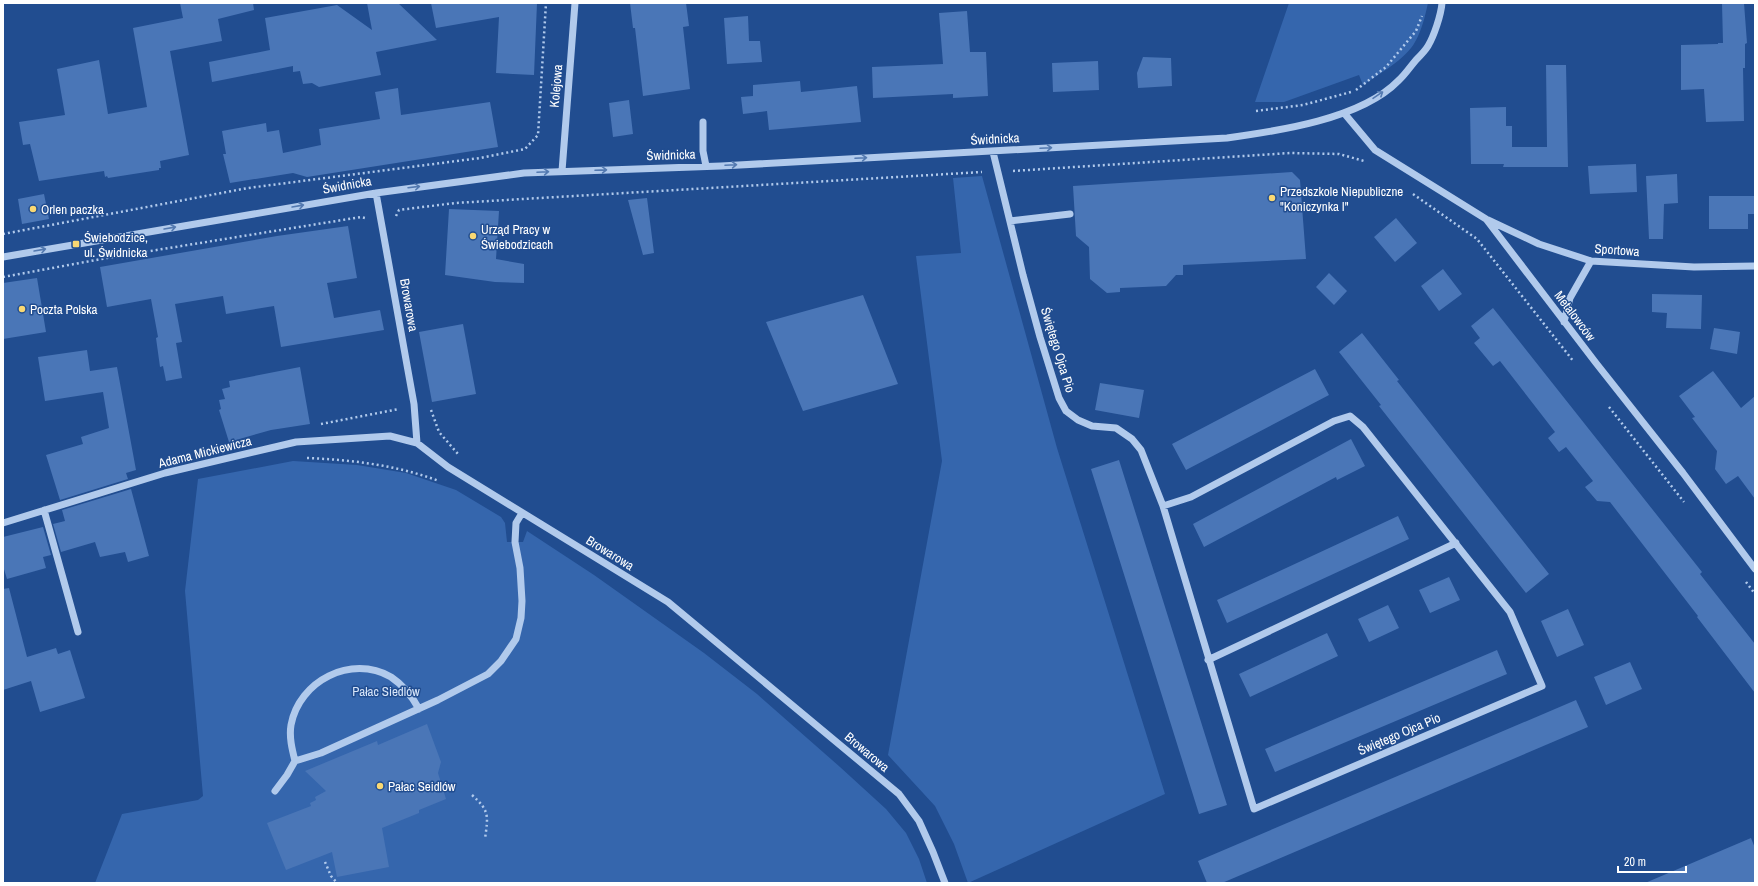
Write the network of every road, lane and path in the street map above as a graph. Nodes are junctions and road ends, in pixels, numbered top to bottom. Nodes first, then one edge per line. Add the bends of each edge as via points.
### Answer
1 (546, 3) edge
2 (575, 3) edge
3 (1442, 3) edge
4 (1424, 12) dead end
5 (1256, 111) dead end
6 (1344, 113) junction
7 (703, 122) dead end
8 (993, 152) junction
9 (1369, 163) dead end
10 (706, 166) junction
11 (562, 171) junction
12 (998, 171) junction
13 (1407, 190) dead end
14 (376, 193) junction
15 (1070, 214) dead end
16 (395, 219) dead end
17 (1486, 219) junction
18 (1010, 221) junction
19 (369, 223) dead end
20 (3, 234) edge
21 (3, 257) edge
22 (1591, 260) junction
23 (1755, 266) edge
24 (3, 277) edge
25 (1564, 322) junction
26 (1574, 363) dead end
27 (402, 404) dead end
28 (429, 406) dead end
29 (1608, 406) dead end
30 (315, 425) dead end
31 (417, 443) junction
32 (464, 458) dead end
33 (1163, 506) junction
34 (1686, 506) dead end
35 (44, 510) junction
36 (522, 513) junction
37 (3, 523) edge
38 (1456, 543) junction
39 (1755, 569) edge
40 (1745, 580) dead end
41 (1755, 594) edge
42 (78, 632) dead end
43 (1208, 660) junction
44 (419, 709) junction
45 (295, 761) junction
46 (275, 791) dead end
47 (472, 795) dead end
48 (485, 839) dead end
49 (325, 862) dead end
50 (337, 883) edge
51 (945, 883) edge

1 - 20 path via 538,135 525,149 480,158 248,188
2 - 11 street, Kolejowa
6 -> 3 street, Świdnicka via 1375,98 1398,82 1428,46
4 - 5 path via 1416,31 1386,66 1355,91 1303,105
8 -> 6 street, Świdnicka via 1227,138 1303,125
6 - 17 street, Metalowców via 1375,150
7 - 10 street
10 -> 8 street, Świdnicka
8 - 12 street, Świętego Ojca Pio
9 - 12 path via 1339,154 1290,153
11 -> 10 street, Świdnicka
14 -> 11 street, Świdnicka via 524,173
12 - 16 path via 455,203 399,210
12 - 18 street, Świętego Ojca Pio
13 - 26 path via 1477,239
21 -> 14 street, Świdnicka
14 - 31 street, Browarowa via 414,404
15 - 18 street
17 - 22 street, Sportowa via 1539,244
17 - 25 street, Metalowców
18 - 33 street, Świętego Ojca Pio via 1040,338 1059,398 1066,411 1078,420 1092,426 1116,428 1132,439 1141,450
19 - 24 path via 366,218 361,217
22 - 23 street, Sportowa via 1694,267
22 - 25 street via 1570,298
25 - 39 street, Metalowców
27 - 30 path via 397,411
28 - 32 path via 439,432
29 - 34 path
31 - 35 street, Adama Mickiewicza via 390,436 296,442 165,474
31 - 36 street, Browarowa via 448,467
33 - 38 street, Świętego Ojca Pio via 1191,497 1334,420 1350,416 1363,426
33 - 43 street, Świętego Ojca Pio
35 - 37 street, Adama Mickiewicza
35 - 42 street
36 - 44 street via 516,523 515,533 522,601 521,623 516,639 501,661 488,674
36 - 51 street, Browarowa via 668,602 899,794 919,821
38 - 43 street
38 - 43 street, Świętego Ojca Pio via 1510,612 1542,686 1254,809
40 - 41 path
44 - 45 street via 321,753
44 - 45 street via 407,690 390,677 360,668 332,673 305,694 296,708 290,741
45 - 46 street
47 - 48 path via 484,805 488,818
49 - 50 path

